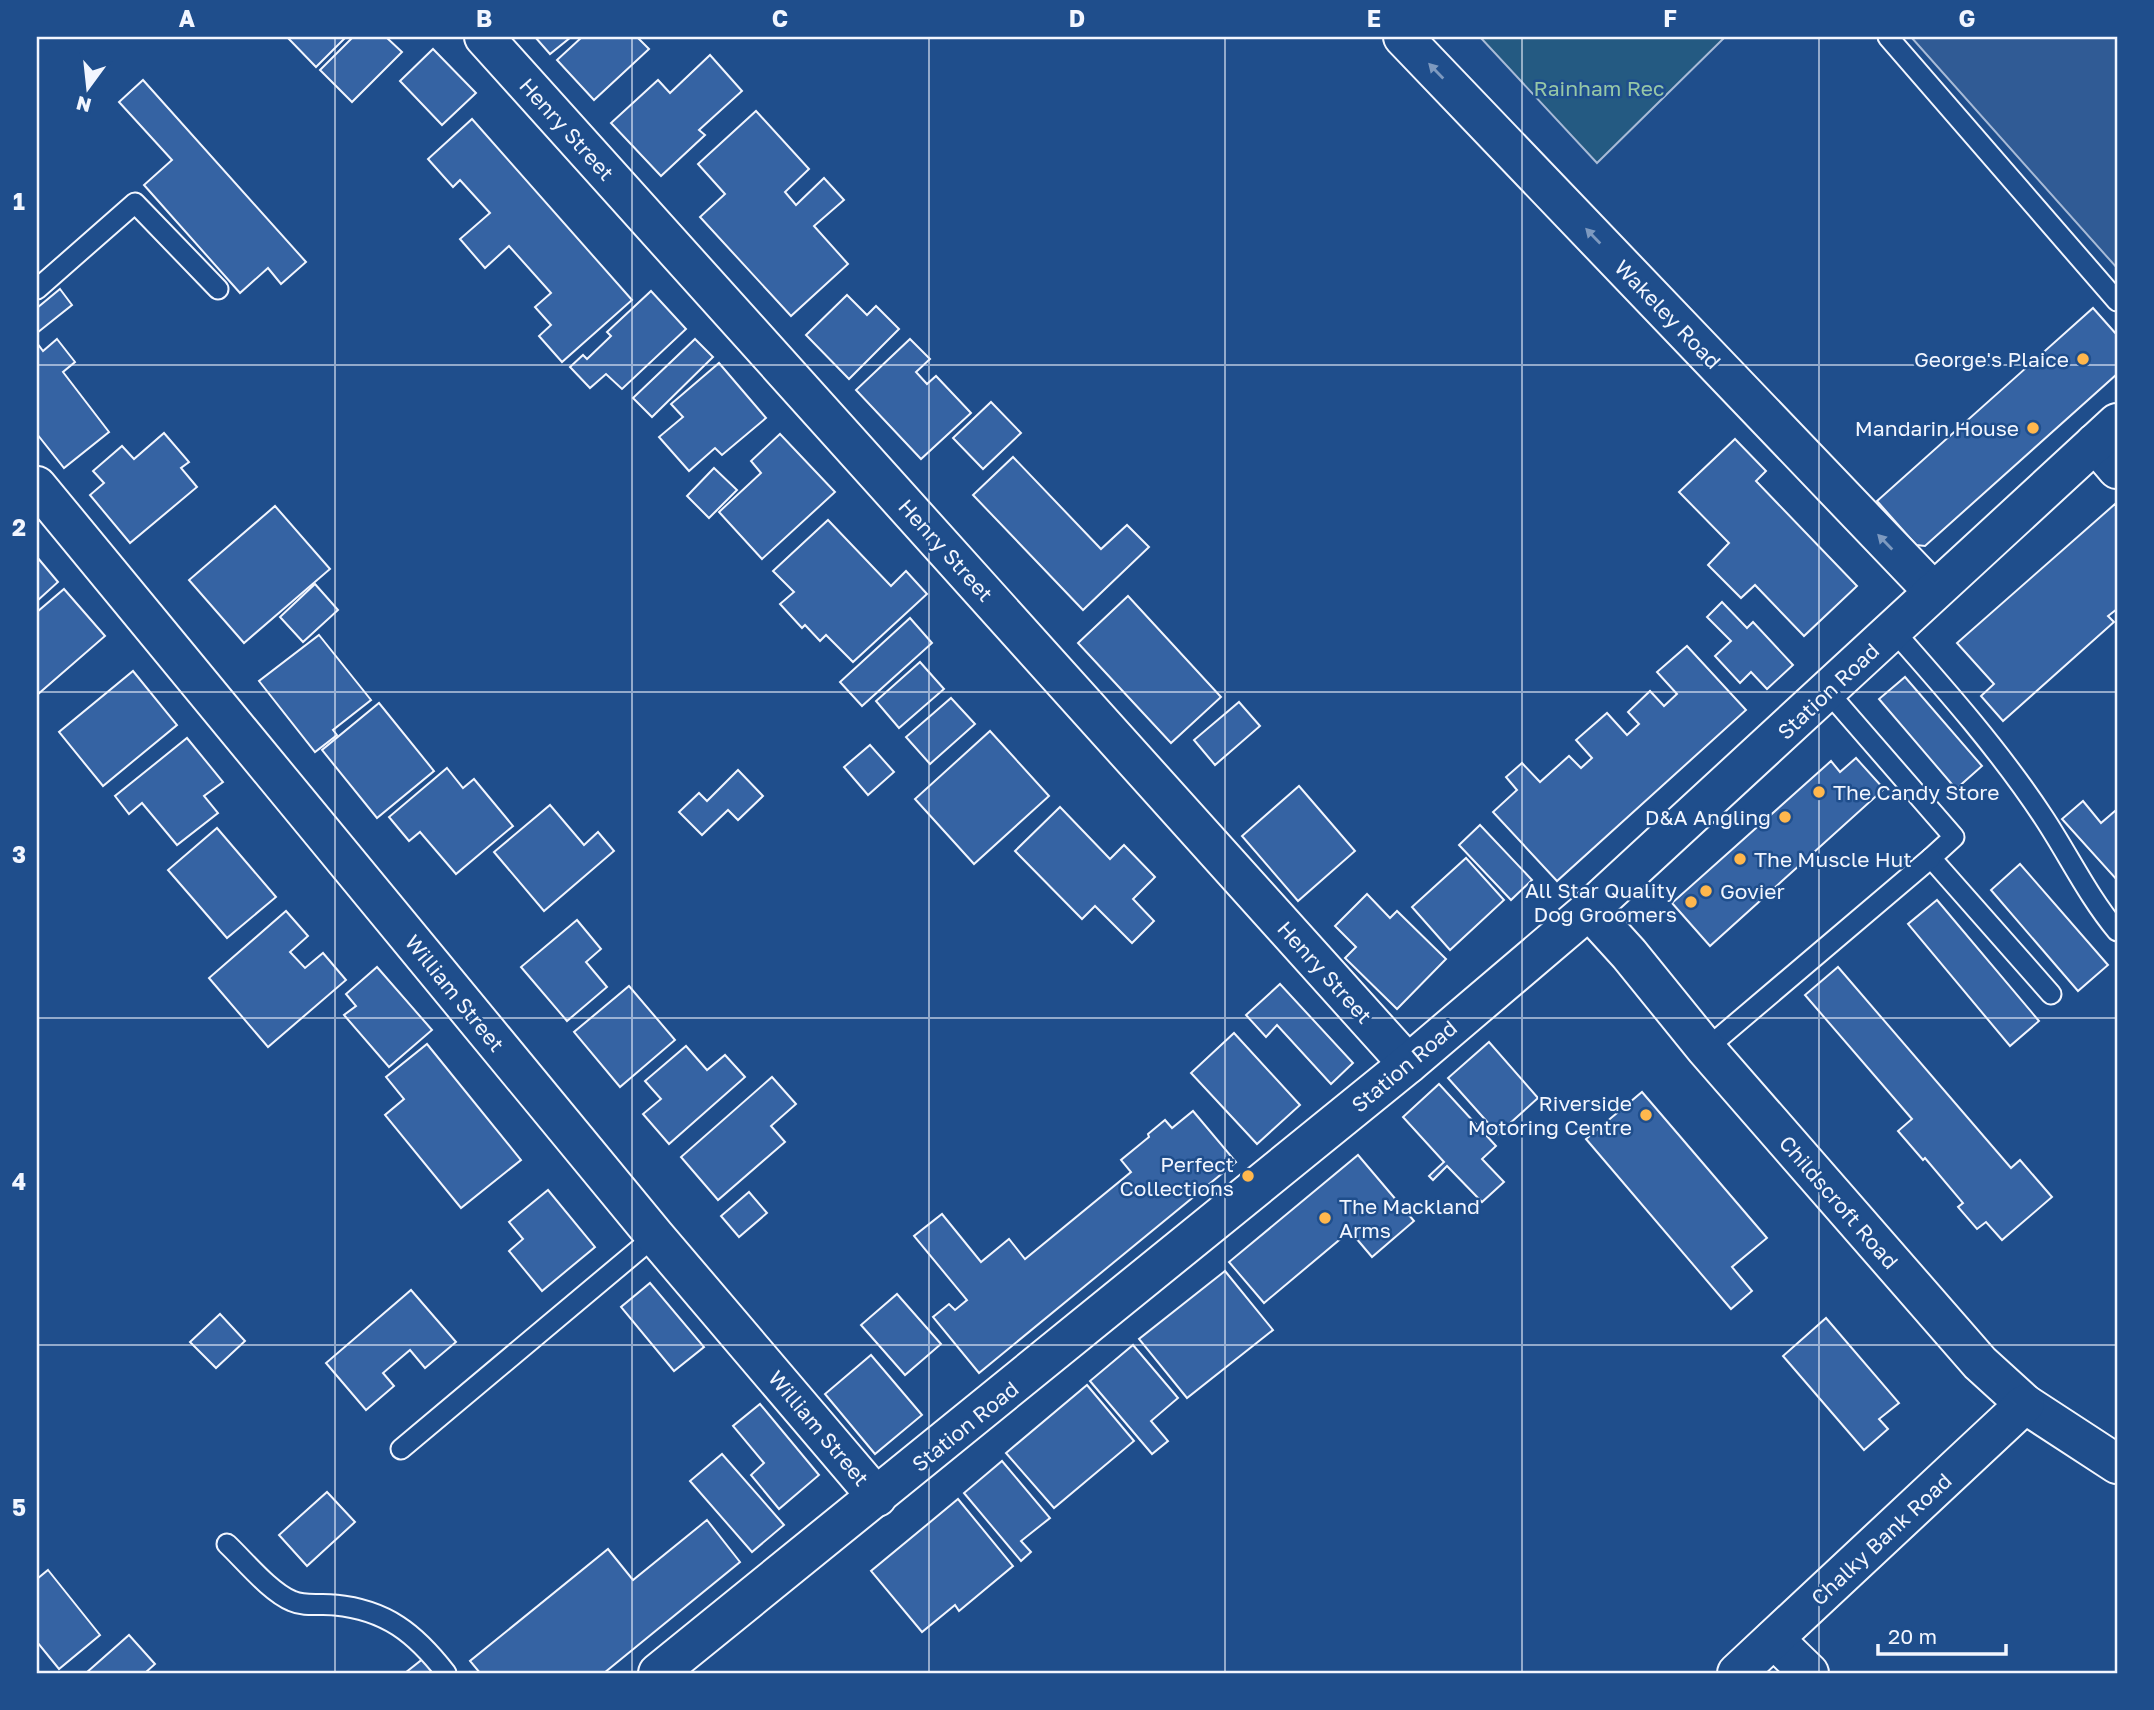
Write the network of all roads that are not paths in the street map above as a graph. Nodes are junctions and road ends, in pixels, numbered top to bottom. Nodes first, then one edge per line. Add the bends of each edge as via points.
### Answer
1 (484, 37) edge
2 (1403, 37) edge
3 (1888, 37) edge
4 (37, 289) edge
5 (218, 289) dead end
6 (2117, 301) edge
7 (2110, 445) edge
8 (37, 486) edge
9 (1933, 591) junction
10 (1893, 630) junction
11 (1828, 691) junction
12 (1931, 858) junction
13 (1589, 910) junction
14 (2117, 931) edge
15 (2051, 994) dead end
16 (1706, 1049) junction
17 (1408, 1064) junction
18 (655, 1236) junction
19 (2025, 1404) junction
20 (401, 1449) dead end
21 (2117, 1464) edge
22 (877, 1497) junction
23 (227, 1544) dead end
24 (1774, 1639) junction
25 (446, 1673) edge
26 (659, 1673) edge
27 (1737, 1673) edge
28 (1809, 1673) edge

1 - 17 street, Henry Street
9 -> 2 street, Wakeley Road
3 - 6 lane
4 - 5 lane via 135,203
7 - 9 street, Station Road
8 - 18 street, William Street
9 - 10 street, Station Road
10 - 11 street, Station Road
10 - 14 lane via 1997,753
11 - 12 lane via 1954,837
11 - 13 street, Station Road
12 - 15 lane
12 - 16 lane
13 - 16 street, Childscroft Road
13 - 17 street, Station Road
16 - 19 street, Childscroft Road via 1972,1354
17 - 22 street, Station Road
18 - 20 lane
18 - 22 street, William Street
19 - 21 street, Childscroft Road
19 - 24 street, Chalky Bank Road
22 - 26 street, Station Road
23 - 25 lane via 291,1601 359,1607 402,1627
24 - 27 street, Chalky Bank Road
24 - 28 street

